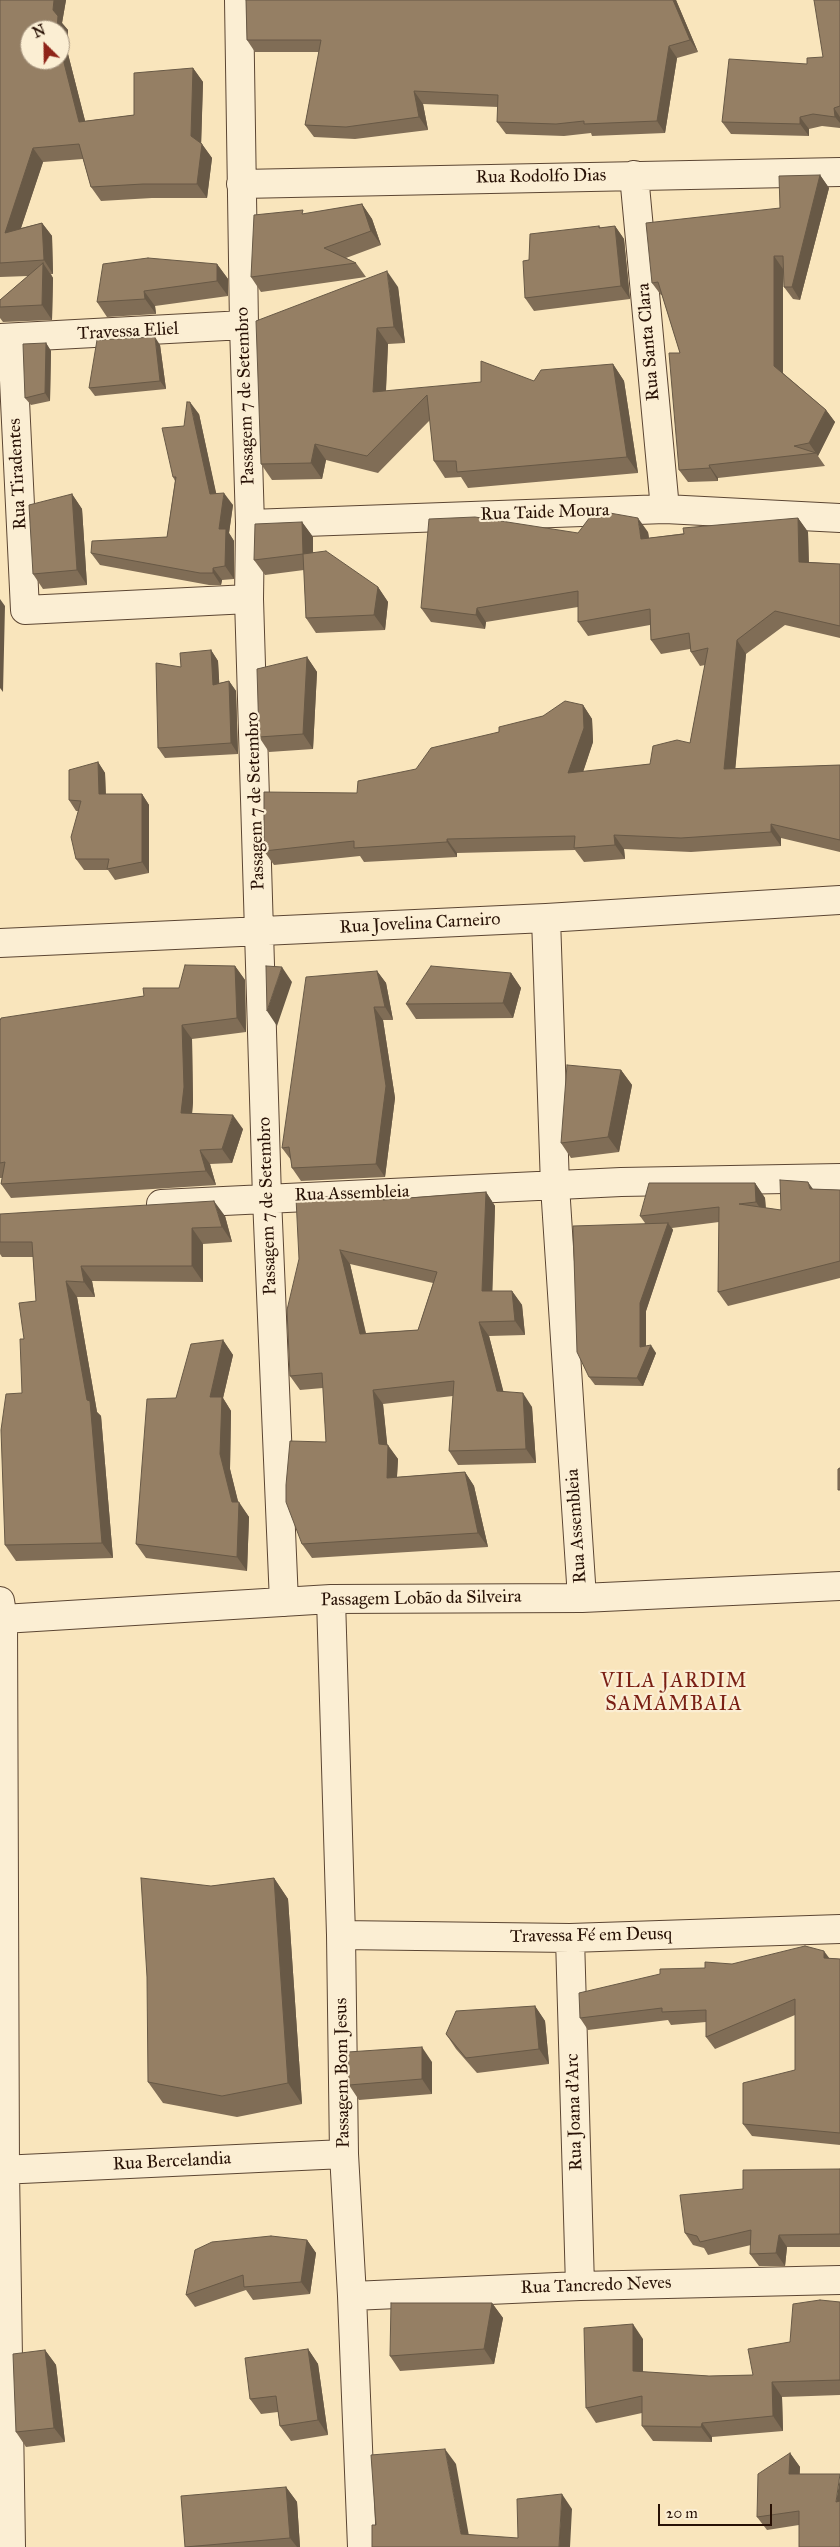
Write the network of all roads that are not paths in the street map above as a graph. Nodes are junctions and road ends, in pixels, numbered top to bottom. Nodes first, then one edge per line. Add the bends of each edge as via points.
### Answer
1 (239, 0) edge
2 (840, 172) edge
3 (634, 175) junction
4 (241, 184) junction
5 (244, 325) junction
6 (6, 338) edge
7 (665, 509) junction
8 (840, 518) edge
9 (250, 524) junction
10 (249, 599) junction
11 (840, 900) edge
12 (546, 918) junction
13 (260, 931) junction
14 (0, 943) edge
15 (840, 1178) edge
16 (555, 1186) junction
17 (267, 1198) junction
18 (138, 1206) edge
19 (840, 1586) edge
20 (582, 1598) junction
21 (332, 1599) junction
22 (284, 1602) junction
23 (1, 1610) edge
24 (840, 1929) edge
25 (341, 1935) junction
26 (570, 1938) junction
27 (344, 2154) junction
28 (3, 2170) edge
29 (840, 2280) edge
30 (580, 2286) junction
31 (352, 2296) junction
32 (11, 2547) edge
33 (362, 2547) edge

1 - 4 street, Passagem 7 de Setembro
2 - 3 street, Rua Rodolfo Dias
3 - 4 street, Rua Rodolfo Dias
3 - 7 street, Rua Santa Clara
4 - 5 street, Passagem 7 de Setembro
5 - 6 street, Travessa Eliel
5 - 9 street, Passagem 7 de Setembro
6 - 10 street, Rua Tiradentes via 25,610
7 - 8 street, Rua Taide Moura
7 - 9 street, Rua Taide Moura
9 - 10 street, Passagem 7 de Setembro
10 - 13 street, Passagem 7 de Setembro
11 - 12 street, Rua Jovelina Carneiro
12 - 13 street, Rua Jovelina Carneiro
12 - 16 street, Rua Assembleia
13 - 14 street, Rua Jovelina Carneiro
13 - 17 street, Passagem 7 de Setembro
15 - 16 street, Rua Assembleia
16 - 17 street, Rua Assembleia
16 - 20 street, Rua Assembleia
17 - 18 street, Rua Assembleia
17 - 22 street, Passagem 7 de Setembro
19 - 20 street, Passagem Lobão da Silveira
20 - 21 street, Passagem Lobão da Silveira
21 - 22 street, Passagem Lobão da Silveira
21 - 25 street, Passagem Bom Jesus
22 - 23 street, Passagem Lobão da Silveira
23 - 28 street
24 - 26 street, Travessa Fé em Deusq
25 - 26 street, Travessa Fé em Deusq
25 - 27 street, Passagem Bom Jesus
26 - 30 street, Rua Joana d'Arc
27 - 28 street, Rua Bercelandia
27 - 31 street, Passagem Bom Jesus
28 - 32 street
29 - 30 street, Rua Tancredo Neves
30 - 31 street, Rua Tancredo Neves
31 - 33 street, Passagem Bom Jesus

